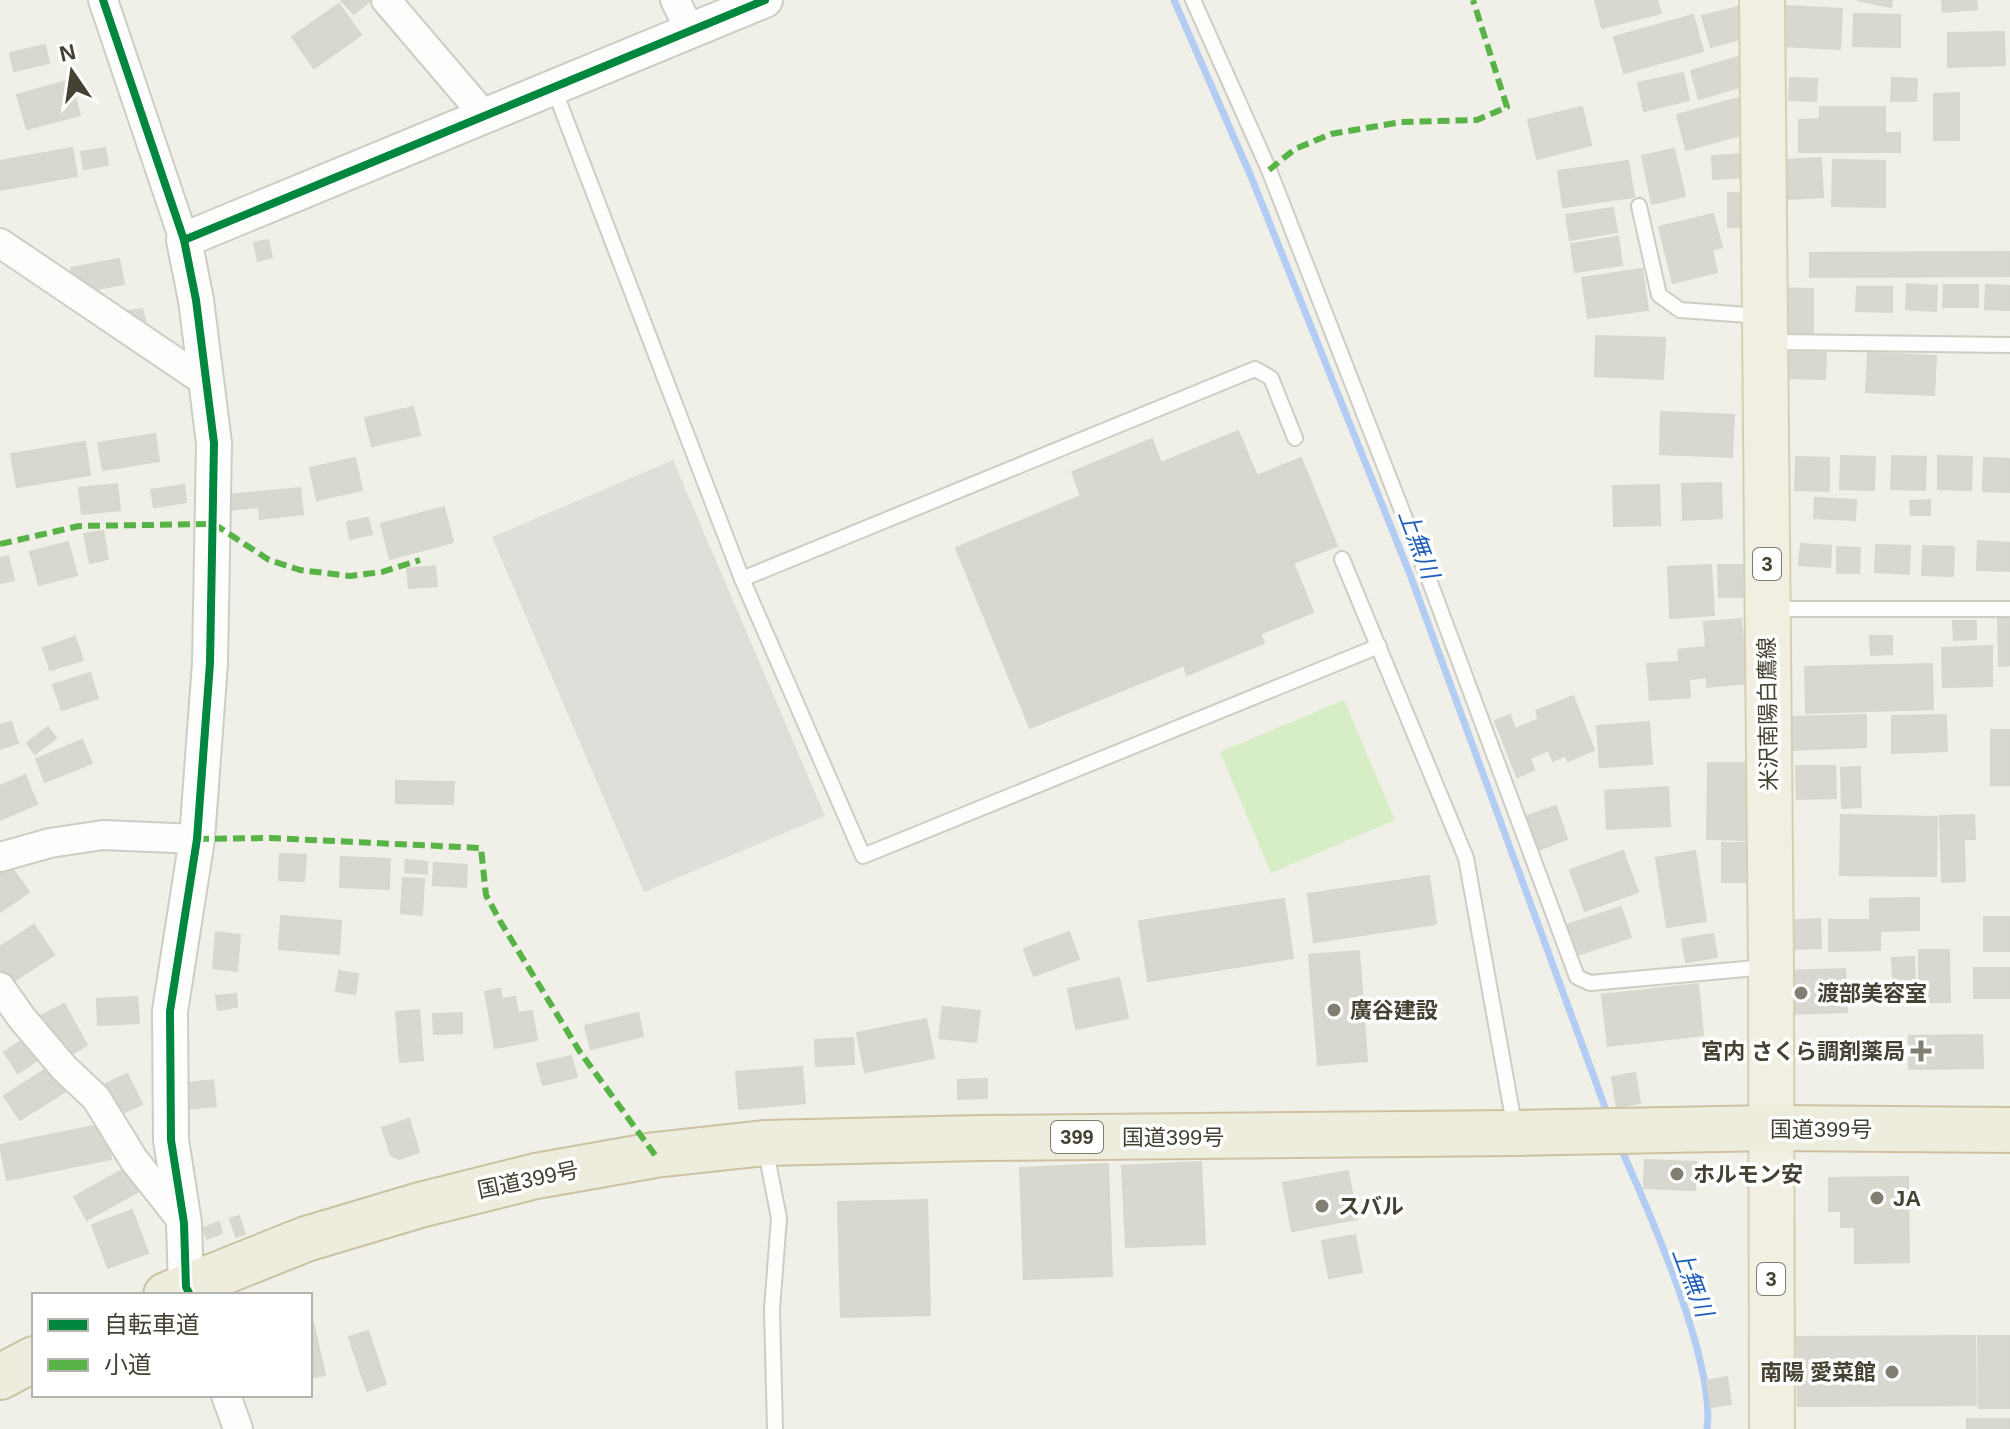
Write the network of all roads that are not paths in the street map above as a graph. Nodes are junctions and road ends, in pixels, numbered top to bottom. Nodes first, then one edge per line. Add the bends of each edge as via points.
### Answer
1 (103, 0) edge
2 (386, 0) edge
3 (675, 0) edge
4 (765, 0) edge
5 (1193, 0) edge
6 (1762, 0) edge
7 (691, 32) junction
8 (554, 89) junction
9 (484, 115) junction
10 (1639, 206) dead end
11 (184, 240) junction
12 (0, 243) edge
13 (1765, 329) junction
14 (2010, 345) edge
15 (207, 383) junction
16 (1295, 438) dead end
17 (1342, 559) dead end
18 (742, 579) junction
19 (1767, 609) junction
20 (2010, 609) edge
21 (1379, 646) junction
22 (197, 839) junction
23 (0, 857) edge
24 (1771, 967) junction
25 (0, 987) edge
26 (1771, 1128) junction
27 (2010, 1130) edge
28 (1516, 1133) junction
29 (764, 1143) junction
30 (184, 1223) junction
31 (181, 1292) edge
32 (32, 1360) edge
33 (0, 1377) edge
34 (227, 1397) edge
35 (238, 1429) edge
36 (775, 1429) edge
37 (1772, 1429) edge

1 - 11 street
2 - 9 street
3 - 7 street
4 - 7 street
5 - 24 lane via 1269,170 1577,977 1590,983
6 - 13 main road, 米沢南陽白鷹線 / 3
7 - 8 street
8 - 9 street
8 - 18 lane
9 - 11 street
10 - 13 lane via 1659,295 1680,310
11 - 15 street
12 - 15 street
13 - 14 lane
13 - 19 main road, 米沢南陽白鷹線 / 3
15 - 22 street via 214,443 213,555
16 - 18 lane via 1271,378 1255,369
17 - 21 lane
18 - 21 lane via 863,856
19 - 20 lane
19 - 24 main road, 米沢南陽白鷹線 / 3
21 - 28 lane via 1466,858
22 - 23 street via 103,835
22 - 30 street via 170,1011 171,1140
24 - 26 main road, 米沢南陽白鷹線 / 3
25 - 30 street via 64,1068 96,1098 134,1160
26 - 27 highway, 国道399号 / 399
26 - 28 highway, 国道399号 / 399
26 - 37 main road, 米沢南陽白鷹線 / 3
28 - 29 highway, 国道399号 / 399
29 - 31 highway, 国道399号 / 399 via 655,1155 434,1201 306,1239
29 - 36 lane via 779,1218 772,1309
30 - 31 street
32 - 33 highway
34 - 35 street

